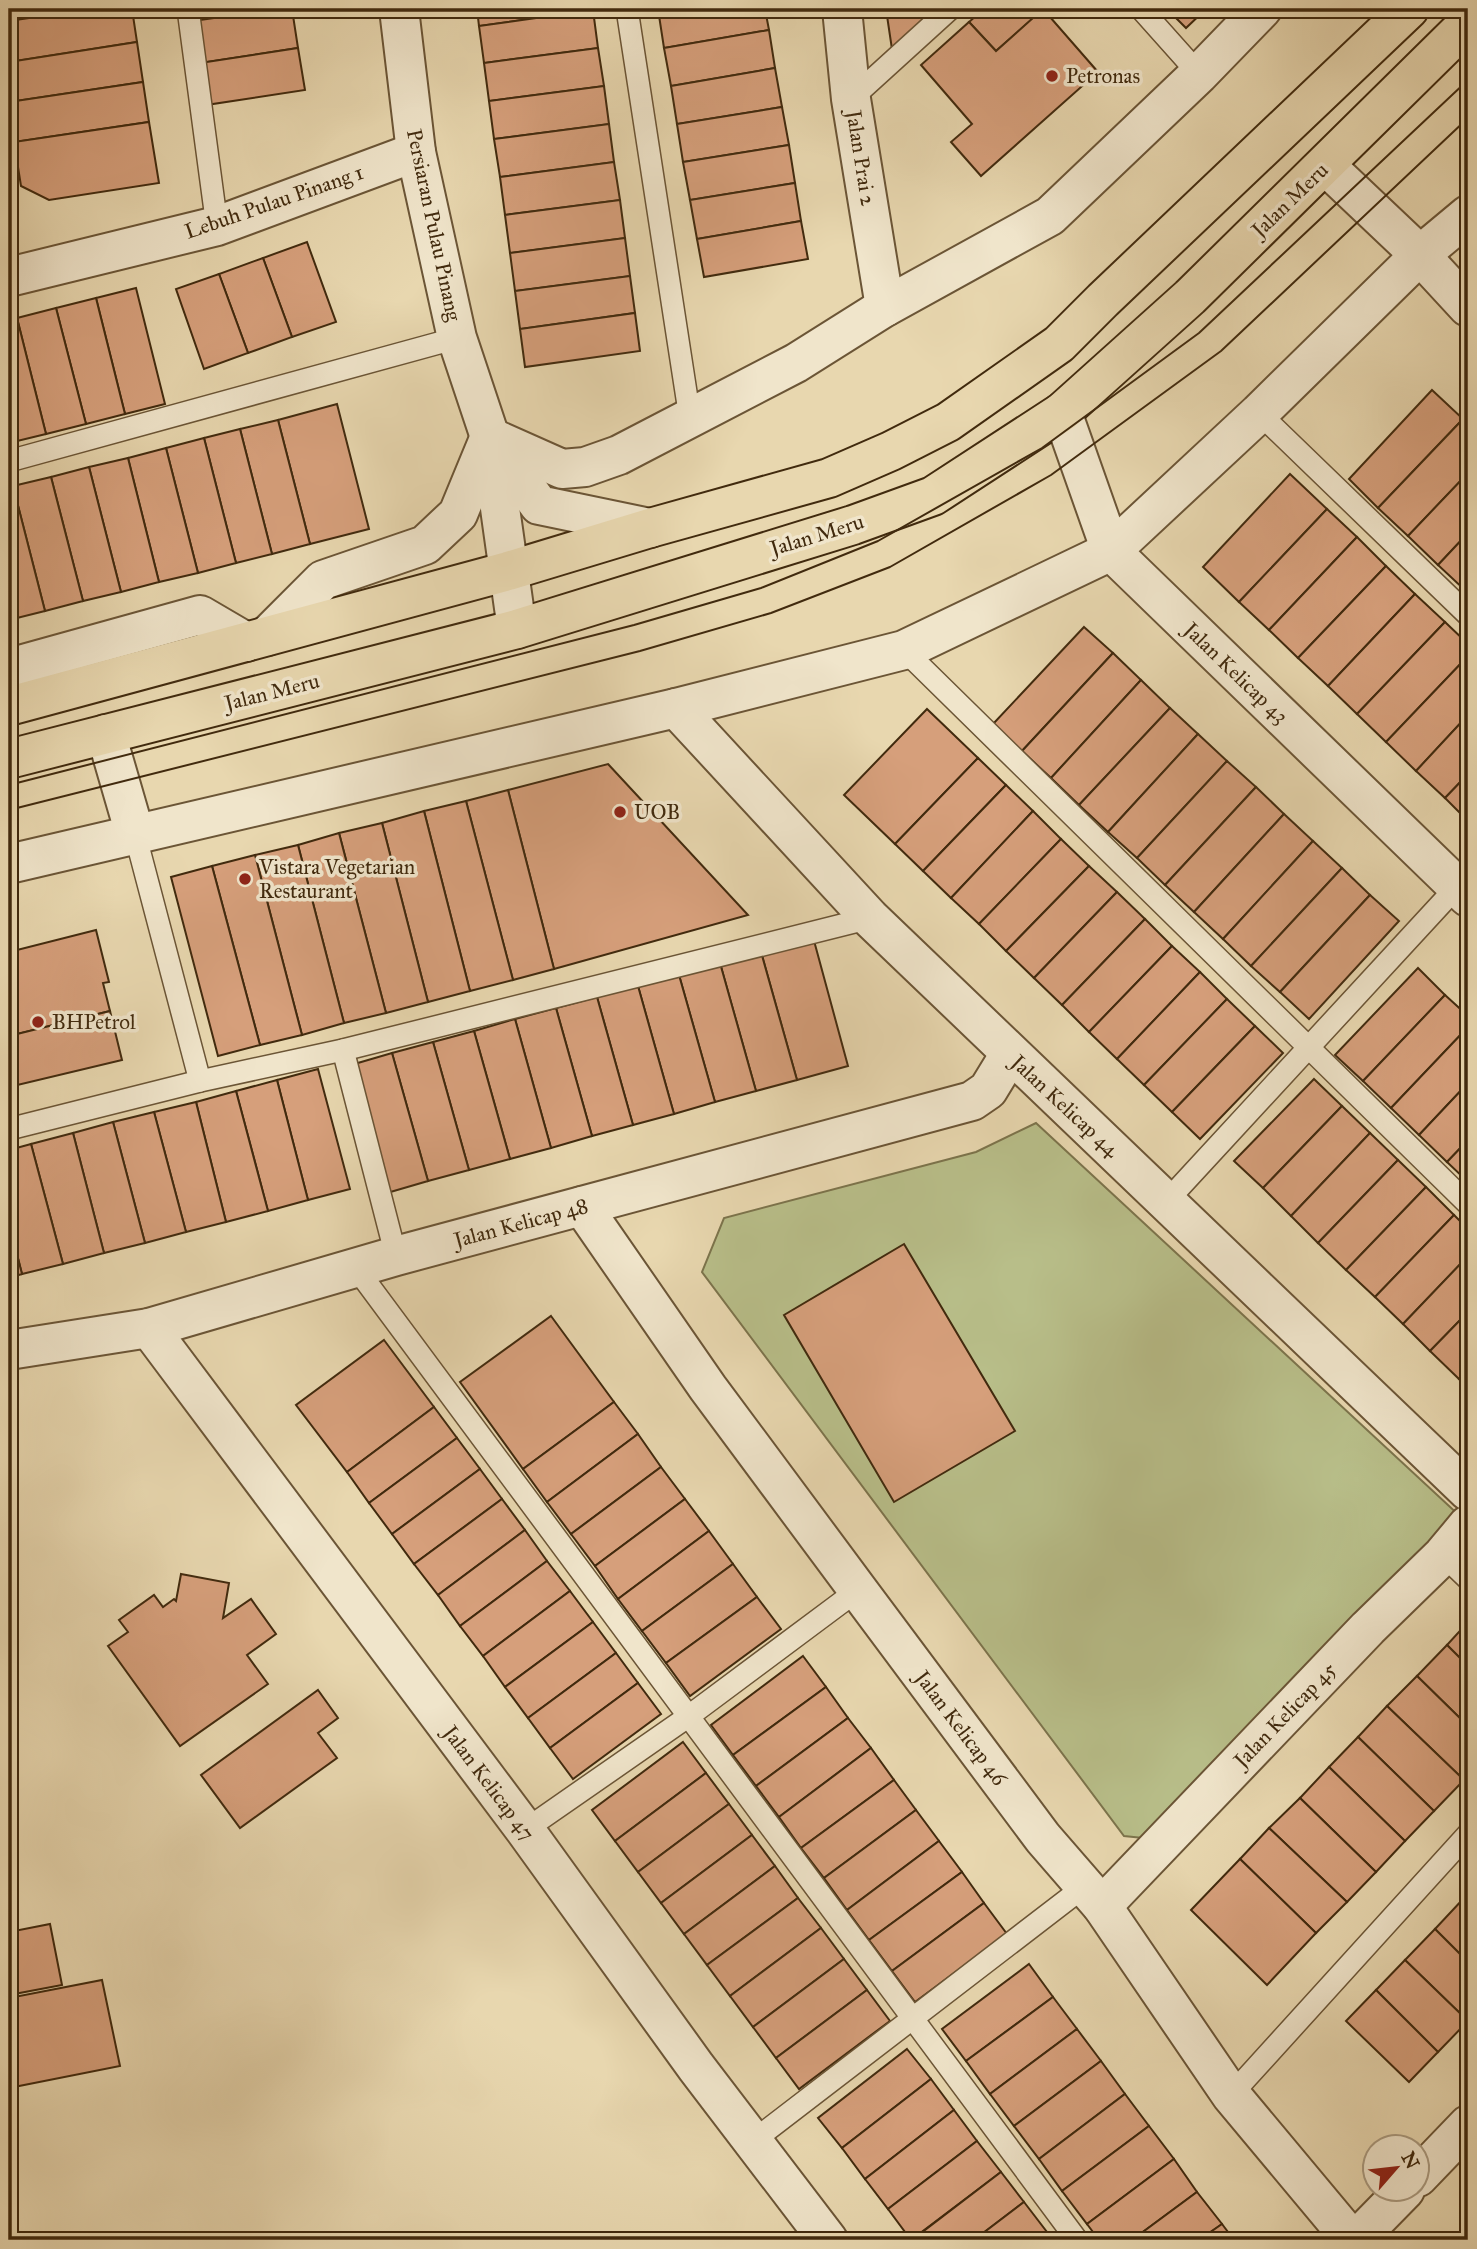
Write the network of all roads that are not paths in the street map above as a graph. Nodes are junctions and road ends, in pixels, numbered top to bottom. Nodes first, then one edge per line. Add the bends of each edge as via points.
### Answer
1 (188, 9) edge
2 (399, 9) edge
3 (627, 9) edge
4 (842, 9) edge
5 (950, 9) edge
6 (1141, 9) edge
7 (1262, 9) edge
8 (1409, 9) edge
9 (1468, 23) edge
10 (1199, 74) junction
11 (851, 99) junction
12 (416, 152) junction
13 (1325, 165) junction
14 (1468, 215) edge
15 (216, 226) junction
16 (1420, 255) junction
17 (9, 277) edge
18 (885, 307) junction
19 (1468, 307) edge
20 (457, 338) junction
21 (1062, 412) junction
22 (1259, 413) junction
23 (690, 418) junction
24 (490, 437) junction
25 (9, 461) edge
26 (650, 528) junction
27 (1111, 551) junction
28 (508, 571) junction
29 (1468, 615) edge
30 (517, 629) junction
31 (257, 639) junction
32 (904, 650) junction
33 (10, 663) edge
34 (9, 705) edge
35 (676, 708) junction
36 (106, 734) junction
37 (9, 759) edge
38 (135, 834) junction
39 (9, 863) edge
40 (1465, 886) edge
41 (870, 918) junction
42 (1309, 1049) junction
43 (342, 1050) junction
44 (1010, 1054) junction
45 (200, 1081) junction
46 (9, 1129) edge
47 (1166, 1202) junction
48 (1468, 1204) edge
49 (582, 1206) junction
50 (396, 1256) junction
51 (356, 1268) junction
52 (149, 1328) junction
53 (9, 1350) edge
54 (1468, 1491) edge
55 (1468, 1525) edge
56 (1455, 1567) edge
57 (858, 1590) junction
58 (689, 1716) junction
59 (525, 1830) junction
60 (1468, 1834) edge
61 (1094, 1896) junction
62 (911, 2020) junction
63 (1231, 2095) junction
64 (1468, 2125) edge
65 (753, 2141) junction
66 (1432, 2162) edge
67 (1390, 2204) edge
68 (828, 2240) edge
69 (1077, 2240) edge
70 (1354, 2240) edge

1 - 15 lane
2 - 12 street, Persiaran Pulau Pinang
3 - 23 lane
4 - 11 street, Jalan Prai 2
5 - 11 lane
6 - 10 lane
7 - 10 street
8 - 26 highway via 1059,344 948,422 829,478
9 - 13 highway, Jalan Meru
10 - 18 street via 1050,216
11 - 18 street, Jalan Prai 2
12 - 15 street, Lebuh Pulau Pinang 1
12 - 20 street, Persiaran Pulau Pinang
13 - 16 street
13 - 21 highway, Jalan Meru via 1190,298
14 - 16 street
15 - 17 street, Lebuh Pulau Pinang 1
16 - 19 street
16 - 22 street
18 - 23 street via 796,363
20 - 24 street, Persiaran Pulau Pinang
20 - 25 lane
21 - 27 street, Jalan Kelicap 43
21 - 30 highway, Jalan Meru via 933,496
22 - 27 street
22 - 29 lane
23 - 24 street via 619,455 585,467 562,469
24 - 26 street via 539,505
24 - 28 street
24 - 31 street via 458,514 425,545 323,580
26 - 28 highway
27 - 32 street
27 - 40 street, Jalan Kelicap 43
28 - 30 street
28 - 31 highway
30 - 36 highway, Jalan Meru
31 - 33 street via 200,615
31 - 34 highway
32 - 35 street
32 - 42 lane
35 - 38 street
35 - 41 street, Jalan Kelicap 44
36 - 37 highway, Jalan Meru
36 - 38 street
38 - 39 street
38 - 45 lane
40 - 42 lane
41 - 43 lane
41 - 44 street, Jalan Kelicap 44
42 - 47 lane
42 - 48 lane
43 - 45 lane
43 - 50 lane
44 - 47 street, Jalan Kelicap 44
44 - 49 street, Jalan Kelicap 48 via 988,1090 972,1101
45 - 46 lane
47 - 54 street, Jalan Kelicap 44
49 - 50 street, Jalan Kelicap 48
49 - 57 street, Jalan Kelicap 46 via 708,1388
50 - 51 street, Jalan Kelicap 48
51 - 52 street, Jalan Kelicap 48
51 - 58 lane
52 - 53 street, Jalan Kelicap 48
52 - 59 street, Jalan Kelicap 47
55 - 56 street, Jalan Kelicap 45
56 - 61 street, Jalan Kelicap 45 via 1368,1628
57 - 58 lane
57 - 61 street, Jalan Kelicap 46 via 1043,1838
58 - 59 lane
58 - 62 lane
59 - 65 street, Jalan Kelicap 47
60 - 63 lane
61 - 62 lane
61 - 63 street, Jalan Kelicap 46
62 - 65 lane
62 - 69 lane
63 - 70 street, Jalan Kelicap 46
64 - 66 street
65 - 68 street, Jalan Kelicap 47
67 - 70 street

